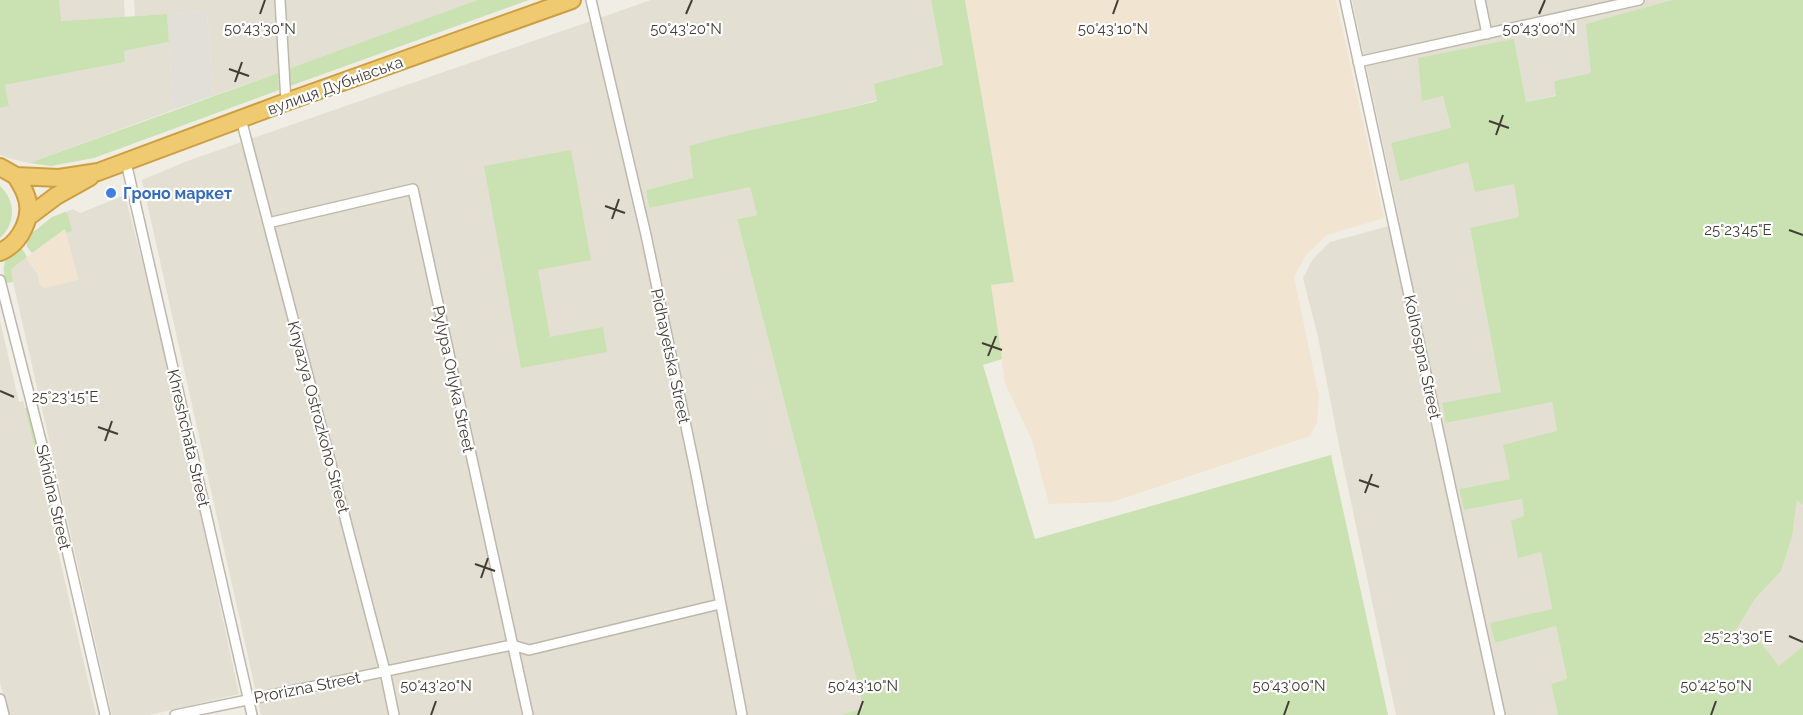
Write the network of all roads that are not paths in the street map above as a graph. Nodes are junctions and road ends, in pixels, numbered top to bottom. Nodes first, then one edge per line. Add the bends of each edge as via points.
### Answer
1 (280, 0) edge
2 (572, 0) edge
3 (591, 0) edge
4 (1345, 0) edge
5 (1480, 0) edge
6 (1639, 0) edge
7 (1487, 34) junction
8 (1358, 62) junction
9 (286, 102) junction
10 (241, 119) junction
11 (126, 162) junction
12 (0, 167) edge
13 (99, 172) junction
14 (16, 176) junction
15 (28, 217) junction
16 (268, 223) junction
17 (0, 252) edge
18 (0, 280) edge
19 (720, 604) junction
20 (512, 645) junction
21 (386, 671) junction
22 (249, 698) junction
23 (0, 699) edge
24 (4, 715) edge
25 (105, 715) edge
26 (175, 715) edge
27 (252, 715) edge
28 (394, 715) edge
29 (528, 715) edge
30 (742, 715) edge
31 (1500, 715) edge

1 - 9 street
2 - 9 highway, вулиця Дубнівська
3 - 19 street, Pidhayetska Street via 646,235
4 - 8 street, Kolhospna Street
5 - 7 street
6 - 7 street
7 - 8 street
8 - 31 street, Kolhospna Street
9 - 10 highway, вулиця Дубнівська
10 - 11 highway, вулиця Дубнівська
10 - 16 street, Knyazya Ostrozkoho Street
11 - 13 highway, вулиця Дубнівська
11 - 22 street, Khreshchata Street
12 - 14 highway
13 - 14 highway via 59,178
13 - 15 highway
14 - 15 highway via 27,195
15 - 17 highway via 21,235
16 - 20 street, Pylypa Orlyka Street via 413,189
16 - 21 street, Knyazya Ostrozkoho Street
18 - 25 street, Skhidna Street
19 - 20 street, Prorizna Street via 529,650
19 - 30 street, Pidhayetska Street
20 - 21 street, Prorizna Street
20 - 29 street, Pylypa Orlyka Street
21 - 22 street, Prorizna Street
21 - 28 street, Knyazya Ostrozkoho Street
22 - 26 street, Prorizna Street
22 - 27 street, Khreshchata Street
23 - 24 street

